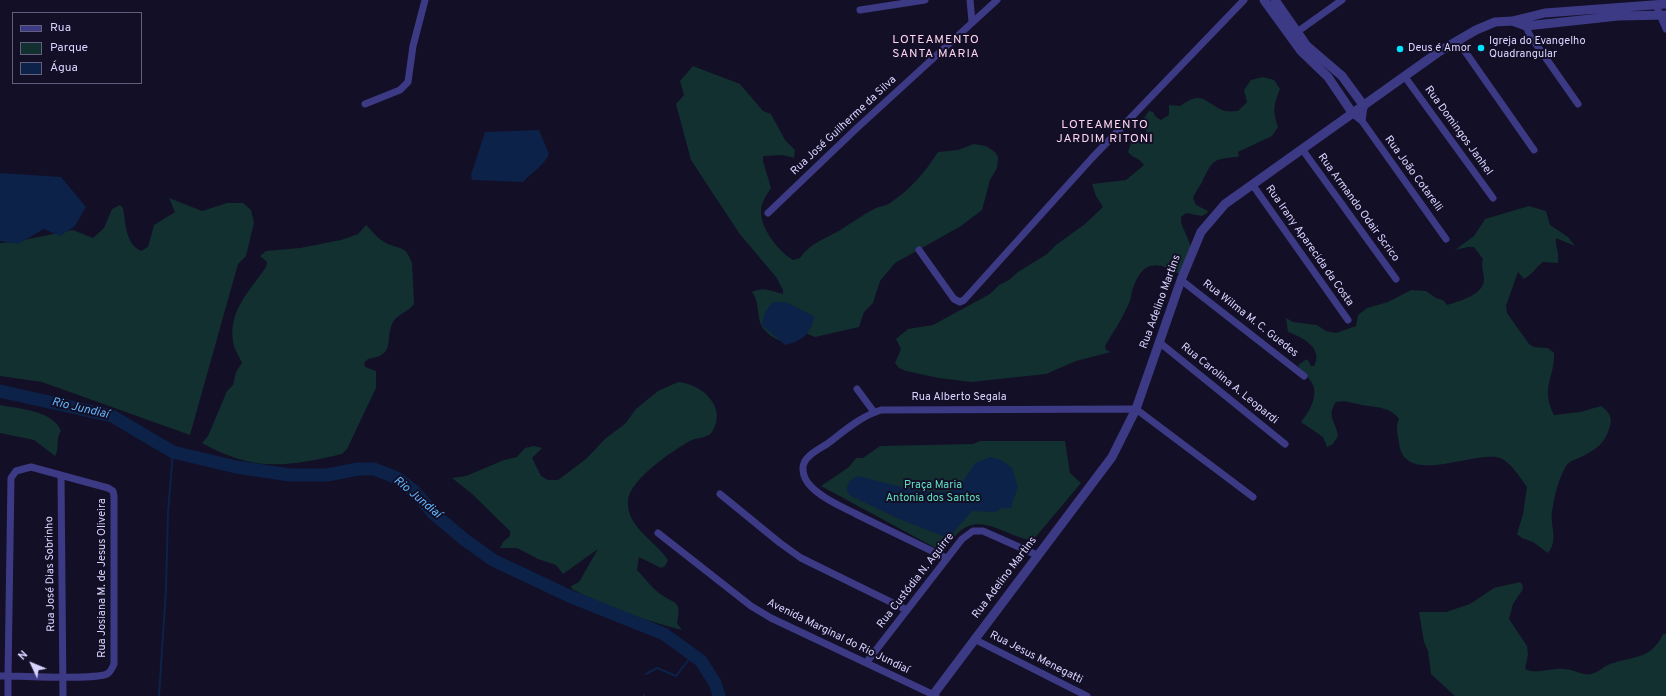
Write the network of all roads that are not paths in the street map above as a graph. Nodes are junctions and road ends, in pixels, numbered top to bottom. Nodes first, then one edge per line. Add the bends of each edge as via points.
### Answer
1 (425, 0) edge
2 (924, 0) edge
3 (970, 0) edge
4 (997, 0) edge
5 (1244, 0) edge
6 (1264, 0) edge
7 (1275, 0) edge
8 (1342, 0) edge
9 (1661, 4) edge
10 (1616, 8) edge
11 (860, 10) dead end
12 (1663, 15) edge
13 (1525, 21) junction
14 (972, 22) junction
15 (1666, 29) edge
16 (1297, 32) junction
17 (1456, 40) junction
18 (1405, 77) junction
19 (365, 104) dead end
20 (1578, 104) dead end
21 (1364, 106) junction
22 (1353, 114) junction
23 (1362, 121) junction
24 (1302, 149) junction
25 (1534, 150) dead end
26 (1252, 184) junction
27 (1493, 198) dead end
28 (768, 213) dead end
29 (1446, 239) dead end
30 (919, 250) dead end
31 (1396, 279) dead end
32 (1181, 280) junction
33 (1348, 320) dead end
34 (1159, 342) junction
35 (1304, 376) dead end
36 (857, 389) dead end
37 (1136, 409) junction
38 (874, 412) junction
39 (1285, 444) dead end
40 (61, 476) junction
41 (720, 494) dead end
42 (1253, 497) dead end
43 (658, 533) dead end
44 (1037, 555) junction
45 (946, 558) junction
46 (907, 610) junction
47 (974, 639) junction
48 (866, 663) junction
49 (4, 676) edge
50 (63, 676) junction
51 (935, 695) edge
52 (8, 696) edge
53 (63, 696) edge
54 (1087, 696) edge

1 - 19 street via 413,46 408,82 400,90
2 - 11 street
3 - 14 street
4 - 14 street, Rua José Guilherme da Silva
5 - 30 street via 1092,158 964,300 960,302 954,299
6 - 22 street via 1301,51 1328,76
7 - 16 street
8 - 16 street
9 - 10 street, Rua Adelino Martins
9 - 12 street
10 - 12 street, Rua Adelino Martins
10 - 13 street, Rua Adelino Martins via 1544,13
12 - 15 street
13 - 17 street, Rua Adelino Martins via 1495,22
13 - 20 street via 1529,34
14 - 28 street, Rua José Guilherme da Silva
16 - 21 street via 1313,52 1342,76
17 - 18 street, Rua Adelino Martins
17 - 25 street
18 - 21 street, Rua Adelino Martins
18 - 27 street, Rua Domingos Janhel
21 - 22 street, Rua Adelino Martins
21 - 23 street
22 - 23 street, Rua João Cotarelli
22 - 24 street, Rua Adelino Martins
23 - 29 street, Rua João Cotarelli
24 - 26 street, Rua Adelino Martins
24 - 31 street, Rua Armando Odair Scrico
26 - 32 street, Rua Adelino Martins via 1225,204 1201,232
26 - 33 street, Rua Irany Aparecida da Costa
32 - 34 street, Rua Adelino Martins
32 - 35 street, Rua Wilma M. C. Guedes
34 - 37 street, Rua Adelino Martins
34 - 39 street, Rua Carolina A. Leopardi
36 - 38 street
37 - 38 street, Rua Alberto Segala via 900,409
37 - 42 street
37 - 44 street, Rua Adelino Martins via 1112,457
38 - 45 street, Rua Alberto Segala via 807,458 802,468 808,483 843,507
40 - 49 street via 31,467 16,472 11,478
40 - 50 street, Rua José Dias Sobrinho
40 - 50 street, Rua Josiana M. de Jesus Oliveira via 108,488 114,496 114,664 106,675
41 - 46 street via 802,558
43 - 48 street, Avenida Marginal do Rio Jundiaí via 764,614
44 - 45 street, Rua Custódia N. Aguirre via 983,531 974,531 962,538
44 - 47 street, Rua Adelino Martins
45 - 46 street, Rua Custódia N. Aguirre
46 - 48 street, Rua Custódia N. Aguirre
47 - 51 street, Rua Adelino Martins
47 - 54 street, Rua Jesus Menegatti
48 - 51 street, Avenida Marginal do Rio Jundiaí
49 - 50 street
49 - 52 street
50 - 53 street, Rua José Dias Sobrinho

